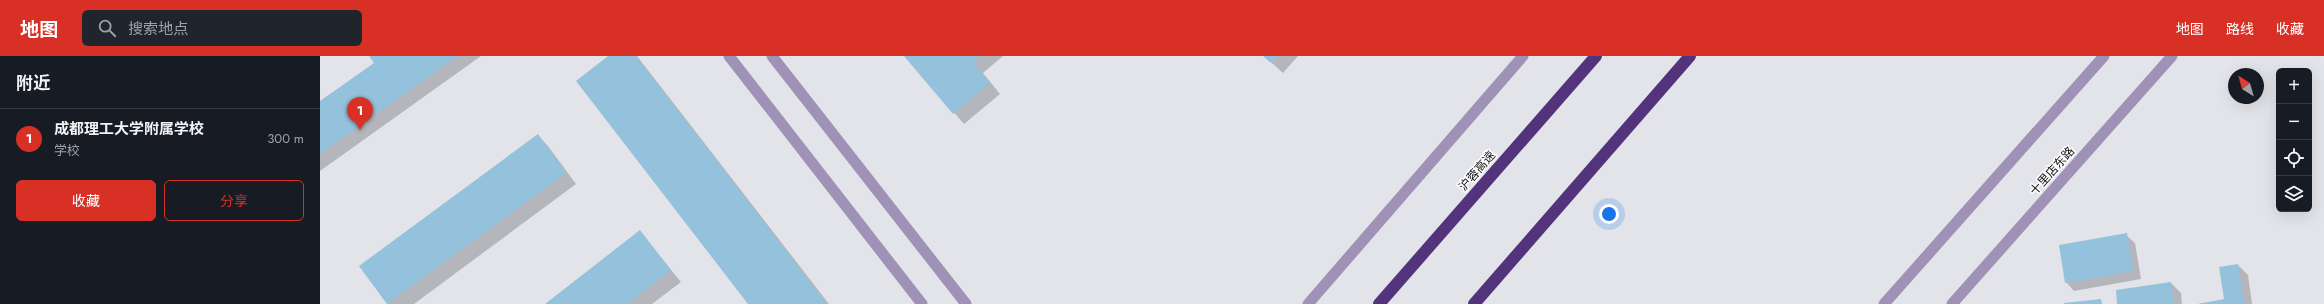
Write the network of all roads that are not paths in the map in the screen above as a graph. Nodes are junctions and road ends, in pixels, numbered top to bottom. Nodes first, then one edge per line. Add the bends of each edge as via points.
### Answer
1 (729, 56) edge
2 (772, 56) edge
3 (1523, 56) edge
4 (1596, 56) edge
5 (1690, 56) edge
6 (2104, 56) edge
7 (2172, 56) edge
8 (922, 304) edge
9 (966, 304) edge
10 (1308, 304) edge
11 (1379, 304) edge
12 (1474, 304) edge
13 (1884, 304) edge
14 (1952, 304) edge

1 - 8 street
2 - 9 street
3 - 10 street
4 - 11 highway, 沪蓉高速
5 - 12 highway
6 - 13 street
7 - 14 street, 十里店东路

